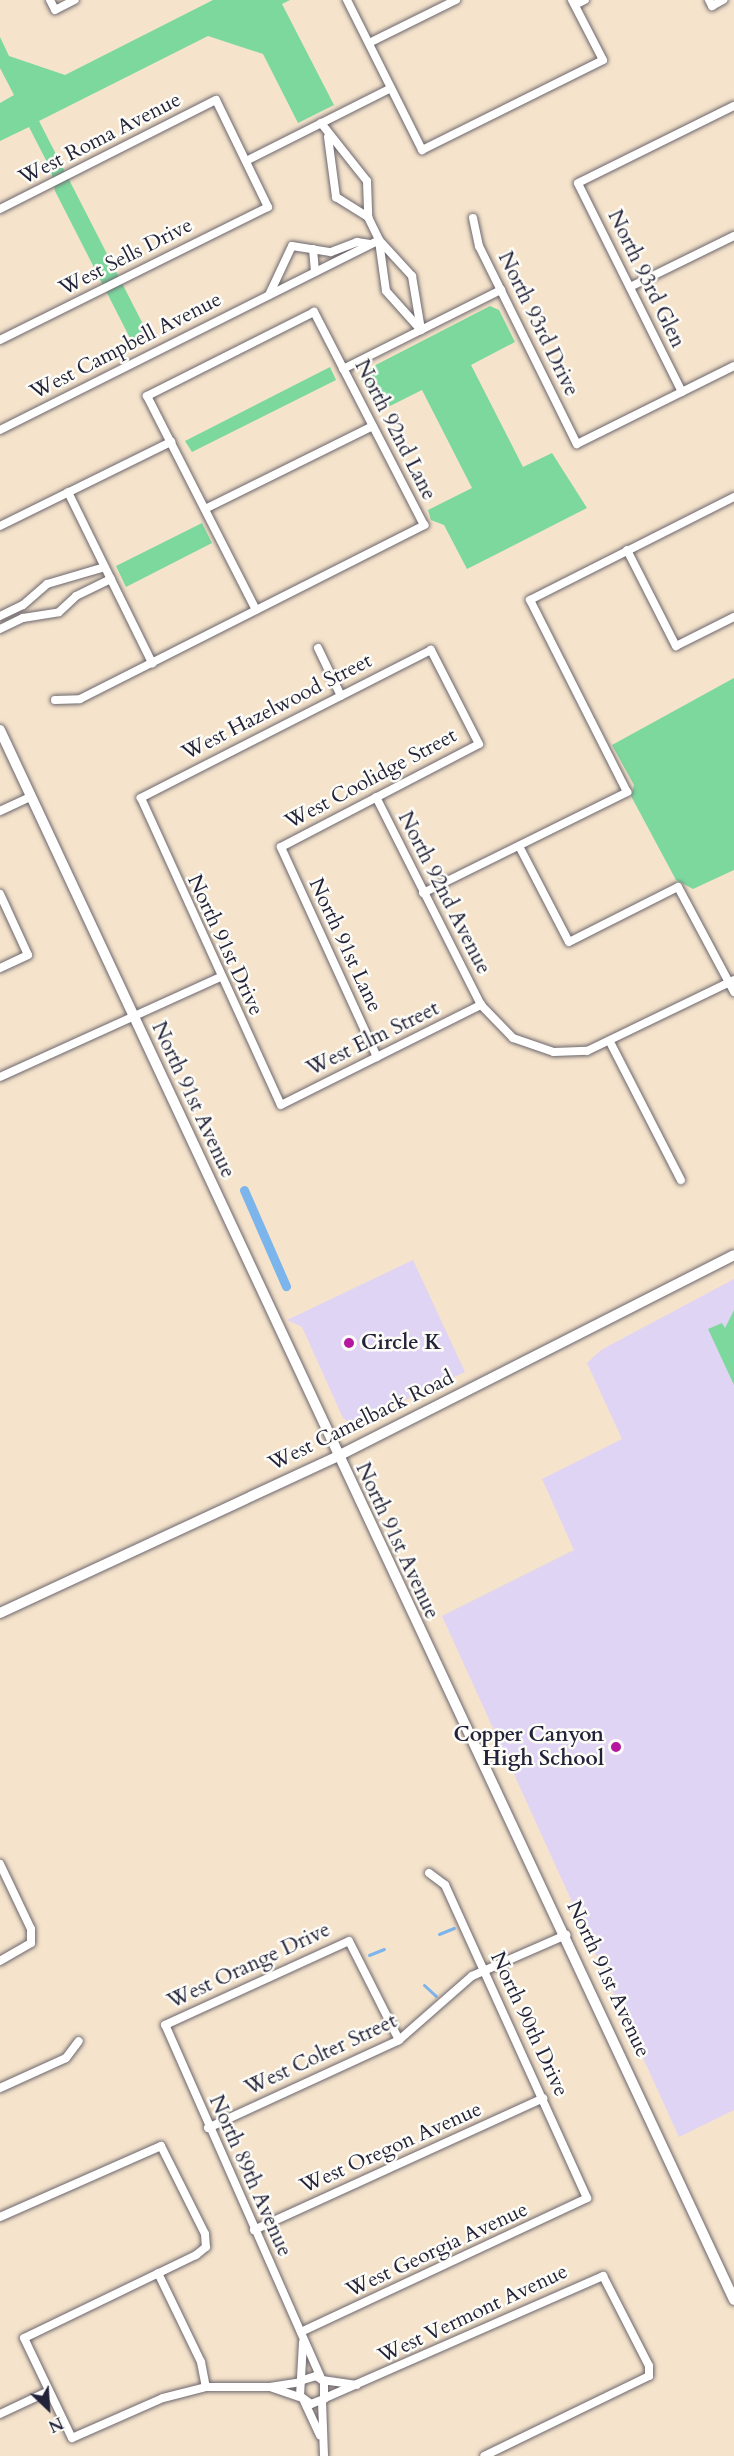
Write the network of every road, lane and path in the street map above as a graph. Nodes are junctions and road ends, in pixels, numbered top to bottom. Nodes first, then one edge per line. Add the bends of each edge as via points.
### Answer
1 (50, 0) edge
2 (75, 0) edge
3 (347, 0) edge
4 (456, 0) edge
5 (585, 0) edge
6 (723, 0) edge
7 (574, 3) edge
8 (711, 3) edge
9 (369, 43) junction
10 (391, 88) junction
11 (734, 106) edge
12 (321, 123) junction
13 (328, 137) junction
14 (246, 161) junction
15 (1, 206) edge
16 (368, 217) junction
17 (473, 218) dead end
18 (734, 236) edge
19 (376, 242) junction
20 (313, 249) junction
21 (315, 272) junction
22 (630, 287) junction
23 (501, 290) junction
24 (268, 295) junction
25 (421, 330) junction
26 (0, 340) edge
27 (734, 366) edge
28 (343, 369) junction
29 (682, 392) junction
30 (373, 426) junction
31 (0, 430) edge
32 (171, 442) junction
33 (68, 492) junction
34 (734, 496) edge
35 (205, 509) junction
36 (0, 526) edge
37 (627, 550) junction
38 (105, 567) junction
39 (111, 579) junction
40 (69, 581) junction
41 (76, 596) junction
42 (256, 610) junction
43 (0, 616) edge
44 (734, 617) edge
45 (0, 629) edge
46 (318, 648) dead end
47 (152, 663) junction
48 (341, 696) junction
49 (55, 700) dead end
50 (0, 730) edge
51 (478, 744) joint
52 (30, 797) junction
53 (376, 797) junction
54 (141, 798) joint
55 (0, 811) edge
56 (519, 846) junction
57 (281, 847) joint
58 (423, 893) junction
59 (0, 894) edge
60 (0, 968) edge
61 (220, 977) junction
62 (731, 981) edge
63 (734, 992) edge
64 (481, 1005) junction
65 (133, 1018) junction
66 (611, 1044) junction
67 (377, 1057) junction
68 (0, 1077) edge
69 (281, 1105) joint
70 (681, 1180) dead end
71 (734, 1255) edge
72 (336, 1457) junction
73 (0, 1613) edge
74 (0, 1864) edge
75 (429, 1873) dead end
76 (566, 1935) junction
77 (0, 1961) edge
78 (485, 1970) junction
79 (165, 2025) joint
80 (399, 2040) junction
81 (79, 2041) dead end
82 (0, 2088) edge
83 (543, 2098) junction
84 (208, 2128) junction
85 (587, 2198) joint
86 (0, 2217) edge
87 (254, 2230) junction
88 (158, 2273) junction
89 (734, 2300) edge
90 (301, 2332) junction
91 (303, 2341) junction
92 (322, 2379) junction
93 (302, 2381) junction
94 (357, 2385) junction
95 (206, 2387) junction
96 (270, 2388) junction
97 (48, 2392) junction
98 (303, 2399) junction
99 (323, 2399) junction
100 (0, 2414) edge
101 (320, 2437) junction
102 (324, 2456) edge
103 (484, 2456) edge

1 - 2 street via 55,10
3 - 9 street
4 - 9 street
5 - 7 street
6 - 8 street
7 - 10 street via 603,60 422,150
9 - 10 street
10 - 12 street
11 - 22 street, North 93rd Glen via 578,183
12 - 13 street
12 - 14 street
13 - 16 street via 367,181
13 - 16 street via 336,197
14 - 15 street, West Roma Avenue via 216,100
14 - 26 street, West Sells Drive via 268,207
16 - 19 street
17 - 23 street, North 93rd Drive
18 - 22 street
19 - 20 street via 357,242 331,252
19 - 21 street, West Campbell Avenue
19 - 25 street via 386,291
19 - 25 street via 414,282
20 - 21 street
20 - 24 street via 288,249
21 - 24 street, West Campbell Avenue
22 - 29 street, North 93rd Glen
23 - 25 street
23 - 29 street, North 93rd Drive via 577,444
24 - 31 street, West Campbell Avenue
25 - 28 street
27 - 29 street
28 - 30 street, North 92nd Lane
28 - 32 street, North 92nd Lane via 314,312 147,396
30 - 35 street
30 - 42 street, North 92nd Lane via 424,525
32 - 33 street
32 - 35 street
33 - 36 street
33 - 38 street
34 - 37 street
35 - 42 street
37 - 44 street via 676,646
37 - 56 street via 530,600 627,792
38 - 39 street
38 - 40 street
39 - 41 street
39 - 47 street
40 - 41 street
40 - 43 street via 47,584 23,605
41 - 45 street via 59,612 23,618
42 - 47 street, North 92nd Lane
46 - 48 street
47 - 49 street, North 92nd Lane via 80,699
48 - 51 street, West Hazelwood Street via 431,650
48 - 54 street, West Hazelwood Street
50 - 52 main road, North 91st Avenue
51 - 53 street, West Coolidge Street
52 - 55 street
52 - 65 main road, North 91st Avenue
53 - 57 street, West Coolidge Street
53 - 58 street, North 92nd Avenue
54 - 61 street, North 91st Drive
56 - 58 street
56 - 62 street via 569,942 678,887
57 - 67 street, North 91st Lane
58 - 64 street, North 92nd Avenue
59 - 60 street via 28,955
61 - 65 street
61 - 69 street, North 91st Drive
62 - 63 street
62 - 66 street, North 92nd Avenue
64 - 66 street, North 92nd Avenue via 513,1038 554,1052
64 - 67 street, West Elm Street
65 - 68 street
65 - 72 main road, North 91st Avenue
66 - 70 street
67 - 69 street, West Elm Street
71 - 72 main road, West Camelback Road
72 - 73 main road, West Camelback Road
72 - 76 main road, North 91st Avenue
74 - 77 street via 31,1929 31,1942
75 - 78 street, North 90th Drive via 445,1885
76 - 78 street, West Colter Street
76 - 89 main road, North 91st Avenue
78 - 80 street, West Colter Street via 461,1984
78 - 83 street, North 90th Drive
79 - 80 street, West Orange Drive via 349,1941
79 - 84 street, North 89th Avenue
80 - 84 street, West Colter Street
81 - 82 street via 66,2058
83 - 85 street, North 90th Drive
83 - 87 street, West Oregon Avenue
84 - 87 street, North 89th Avenue
85 - 90 street, West Georgia Avenue
86 - 88 street via 160,2146 206,2247
87 - 90 street, North 89th Avenue
88 - 95 street via 201,2362
88 - 97 street via 24,2338
90 - 91 street, North 89th Avenue
91 - 92 street, North 89th Avenue
91 - 93 street, North 89th Avenue
92 - 93 street
92 - 94 street
92 - 99 street, North 89th Avenue
93 - 96 street
93 - 98 street, North 89th Avenue
94 - 99 street, West Vermont Avenue
94 - 103 street, West Vermont Avenue via 603,2276 640,2345 650,2376
95 - 96 street
95 - 97 street via 163,2398 72,2438
96 - 98 street
97 - 100 street
98 - 99 street
98 - 101 street
99 - 101 street
101 - 102 street

